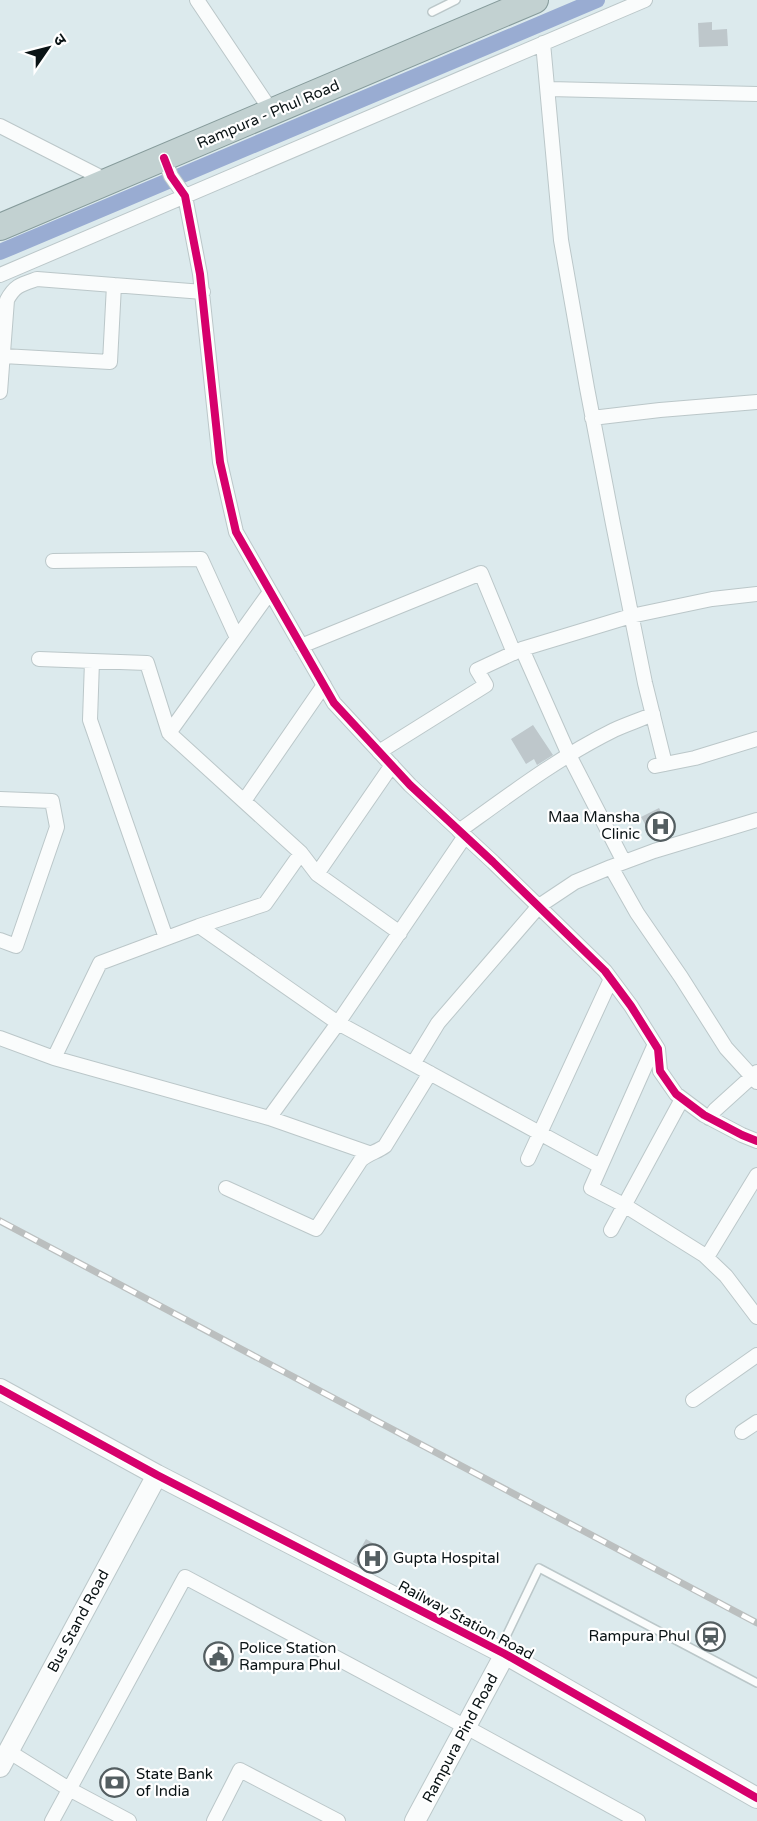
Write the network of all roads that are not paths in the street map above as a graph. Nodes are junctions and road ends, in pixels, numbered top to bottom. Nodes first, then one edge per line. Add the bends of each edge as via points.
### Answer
1 (197, 0) edge
2 (456, 0) edge
3 (645, 0) edge
4 (530, 1) edge
5 (432, 12) dead end
6 (543, 44) junction
7 (549, 89) junction
8 (757, 94) edge
9 (272, 112) junction
10 (0, 126) edge
11 (168, 167) junction
12 (109, 181) junction
13 (183, 195) junction
14 (0, 227) edge
15 (0, 275) edge
16 (114, 285) junction
17 (202, 292) junction
18 (3, 356) junction
19 (0, 392) edge
20 (757, 402) edge
21 (592, 418) junction
22 (53, 561) dead end
23 (270, 592) junction
24 (757, 594) edge
25 (631, 616) junction
26 (237, 638) junction
27 (301, 646) junction
28 (518, 651) junction
29 (39, 659) dead end
30 (92, 661) junction
31 (324, 686) junction
32 (652, 714) junction
33 (170, 733) junction
34 (757, 739) edge
35 (379, 752) junction
36 (569, 755) junction
37 (392, 765) junction
38 (0, 799) edge
39 (244, 801) junction
40 (757, 820) edge
41 (462, 833) junction
42 (301, 853) junction
43 (617, 865) junction
44 (317, 874) junction
45 (539, 906) junction
46 (199, 926) junction
47 (400, 933) junction
48 (166, 938) junction
49 (0, 940) edge
50 (611, 979) junction
51 (338, 1023) junction
52 (0, 1038) edge
53 (655, 1044) junction
54 (54, 1058) junction
55 (413, 1064) junction
56 (430, 1073) junction
57 (755, 1077) edge
58 (682, 1099) junction
59 (270, 1118) junction
60 (709, 1118) junction
61 (540, 1133) junction
62 (757, 1140) edge
63 (369, 1153) junction
64 (528, 1160) dead end
65 (600, 1166) junction
66 (757, 1175) edge
67 (226, 1188) dead end
68 (624, 1205) junction
69 (610, 1230) dead end
70 (707, 1257) junction
71 (755, 1310) edge
72 (757, 1355) edge
73 (0, 1389) edge
74 (693, 1400) dead end
75 (757, 1422) edge
76 (742, 1432) dead end
77 (157, 1475) junction
78 (505, 1651) junction
79 (757, 1683) edge
80 (466, 1727) junction
81 (4, 1759) edge
82 (757, 1783) edge
83 (69, 1789) junction
84 (757, 1798) edge
85 (52, 1821) edge
86 (129, 1821) edge
87 (214, 1821) edge
88 (338, 1821) edge
89 (415, 1821) edge
90 (638, 1821) edge

1 - 9 street
2 - 5 lane
3 - 6 street
4 - 9 highway, Rampura - Phul Road
6 - 7 street
6 - 13 street
7 - 8 street
7 - 21 street via 561,240
9 - 11 highway, Rampura - Phul Road
10 - 12 street
11 - 12 highway, Rampura - Phul Road
11 - 13 street
12 - 14 highway, Rampura - Phul Road
13 - 15 street
13 - 17 street
16 - 17 street
16 - 18 street via 37,279 19,285 7,300
16 - 18 street via 110,362
17 - 23 street via 220,462 236,532
18 - 19 street
20 - 21 street
21 - 25 street
22 - 26 street via 201,559
23 - 26 street
23 - 27 street
24 - 25 street
25 - 28 street
25 - 32 street
26 - 33 street
27 - 28 street via 481,573
27 - 31 street
28 - 35 street via 477,670 486,685
28 - 36 street
29 - 30 street
30 - 33 street via 147,663
30 - 48 street via 90,720
31 - 35 street via 334,703
31 - 39 street
32 - 34 street via 660,765
32 - 36 street
33 - 39 street
35 - 37 street
36 - 41 street via 517,789
36 - 43 street
37 - 41 street
37 - 44 street
38 - 49 street via 52,801 57,827 16,946
39 - 42 street
40 - 43 street
41 - 45 street
41 - 47 street
42 - 44 street
42 - 46 street via 265,904
43 - 45 street via 575,882
43 - 57 street via 637,913 726,1048
44 - 47 street
45 - 50 street
45 - 55 street via 438,1023
46 - 48 street
46 - 51 street
47 - 51 street
48 - 54 street via 100,963
50 - 53 street
50 - 61 street
51 - 55 street
51 - 59 street
52 - 54 street
53 - 58 street via 660,1071
53 - 65 street
54 - 59 street
55 - 56 street
56 - 61 street
56 - 63 street via 385,1146
57 - 60 street
58 - 60 street
58 - 68 street
59 - 63 street
60 - 62 street
61 - 64 street
61 - 65 street
63 - 67 street via 316,1229
65 - 68 street via 591,1188
66 - 70 street
68 - 69 street
68 - 70 street
70 - 71 street
72 - 74 street
73 - 77 street, Railway Station Road
75 - 76 street
77 - 78 street, Railway Station Road
77 - 81 street, Bus Stand Road
78 - 79 lane via 539,1568
78 - 80 street, Rampura Pind Road
78 - 82 street
78 - 84 street, Railway Station Road
80 - 83 street via 185,1577
80 - 89 street, Rampura Pind Road
80 - 90 street
81 - 83 street
83 - 85 street
83 - 86 street
87 - 88 street via 240,1770

